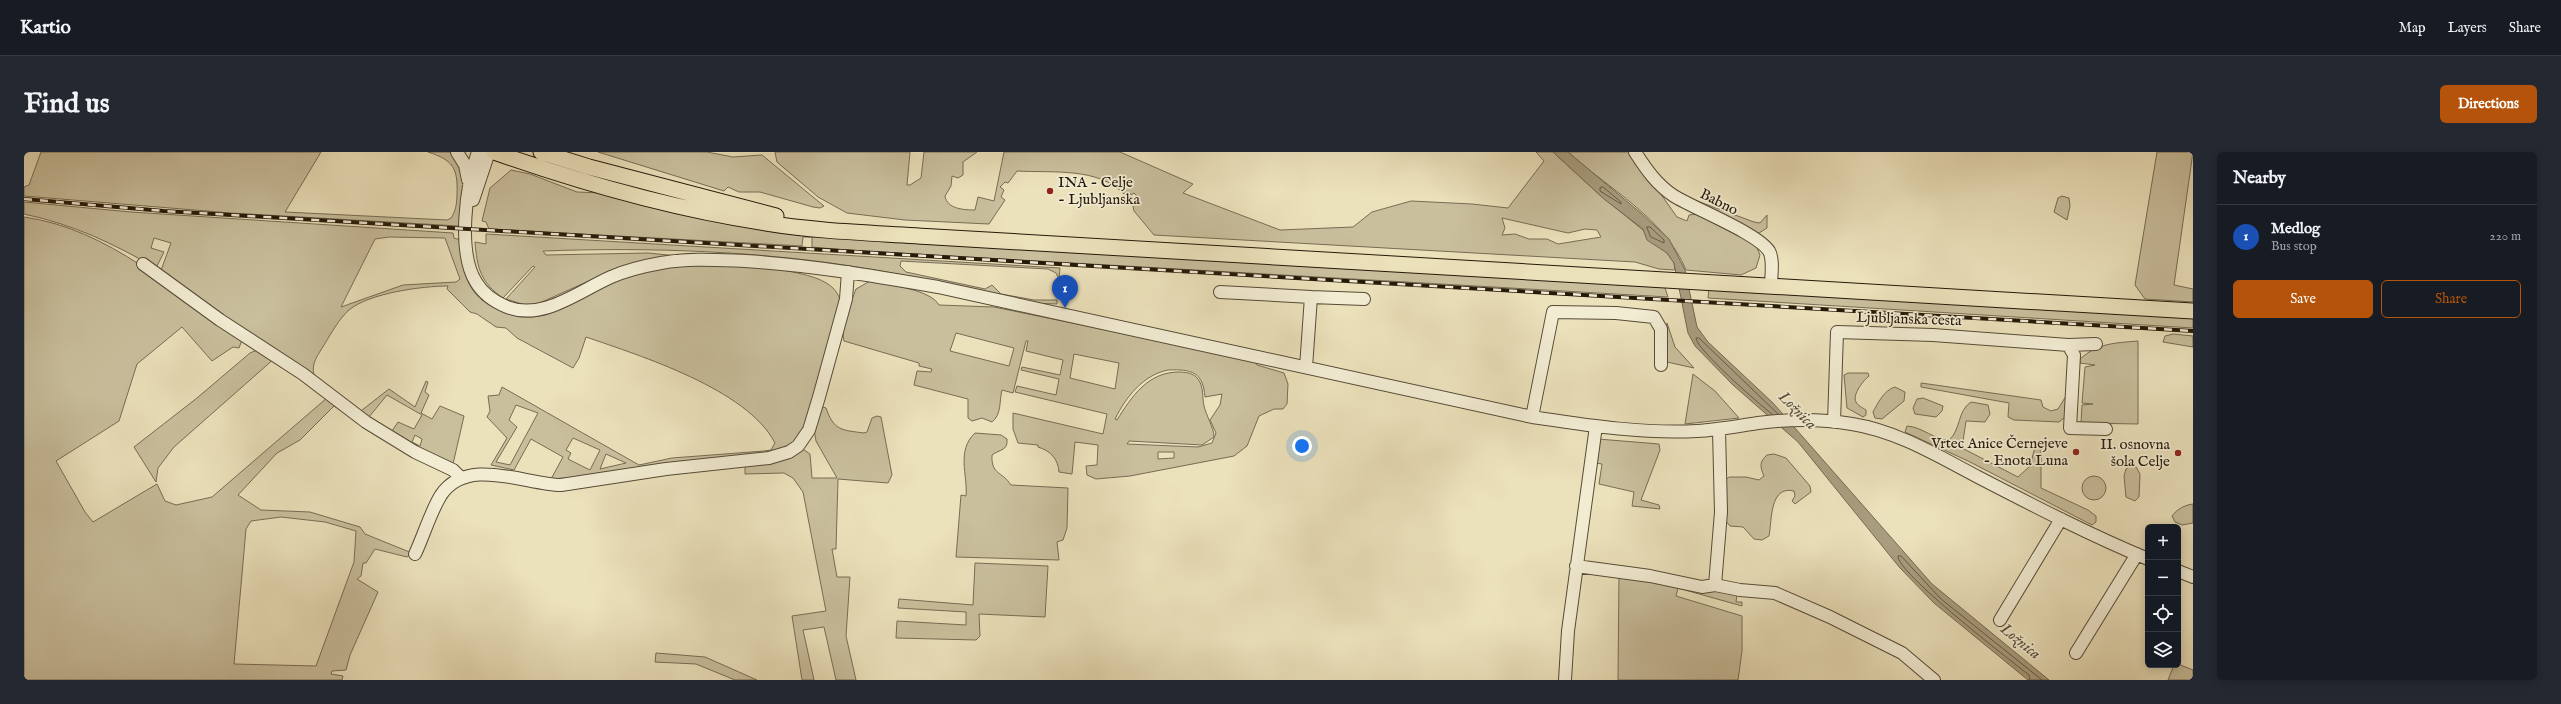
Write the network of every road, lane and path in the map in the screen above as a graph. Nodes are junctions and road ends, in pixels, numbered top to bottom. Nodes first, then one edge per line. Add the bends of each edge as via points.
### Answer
1 (457, 152) edge
2 (478, 152) edge
3 (490, 152) edge
4 (494, 152) edge
5 (542, 152) edge
6 (1636, 152) edge
7 (469, 184) junction
8 (467, 226) junction
9 (815, 228) junction
10 (143, 264) dead end
11 (848, 272) junction
12 (1771, 285) junction
13 (1220, 292) dead end
14 (1311, 297) junction
15 (1364, 299) dead end
16 (2193, 311) edge
17 (2096, 344) dead end
18 (2068, 345) junction
19 (1661, 365) dead end
20 (1306, 367) junction
21 (1532, 417) junction
22 (1834, 422) junction
23 (1596, 426) junction
24 (2106, 429) dead end
25 (1719, 430) junction
26 (461, 478) junction
27 (2061, 520) junction
28 (415, 554) dead end
29 (2137, 554) junction
30 (2145, 558) edge
31 (1576, 566) junction
32 (2181, 572) edge
33 (2193, 577) edge
34 (1715, 585) junction
35 (2000, 620) dead end
36 (2076, 653) dead end
37 (1565, 680) edge
38 (1934, 680) edge

1 - 7 street
2 - 7 street
3 - 8 street via 479,177
4 - 9 main road via 585,182 680,207 766,223
5 - 9 main road
6 - 12 street, Babno via 1657,182 1672,195 1730,225 1765,247 1770,256
7 - 8 street
8 - 11 street via 468,257 476,283 496,302 521,310 537,310 551,306 621,273 672,262 737,261
9 - 12 main road
10 - 26 street via 220,320 303,374 366,422 415,452 453,470
11 - 20 street via 988,297
11 - 26 street via 844,306 815,414 804,438 789,452 762,459 666,469 561,485 484,475
12 - 16 main road
13 - 14 street
14 - 15 street
14 - 20 street
17 - 18 street, Ljubljanska cesta
18 - 22 street, Ljubljanska cesta via 1933,335 1837,332
18 - 24 street via 2074,355 2070,428
19 - 21 street via 1661,329 1654,317 1616,313 1553,312
20 - 21 street
21 - 23 street
22 - 25 street via 1751,424
22 - 27 street via 1895,436
23 - 25 street via 1674,431
23 - 31 street
25 - 34 street via 1722,463
26 - 28 street via 448,486 440,497
27 - 29 street
27 - 35 street
29 - 30 street
29 - 36 street
31 - 34 street via 1650,576 1702,587
31 - 37 street
32 - 33 street
34 - 38 street via 1775,593 1867,634 1902,653

